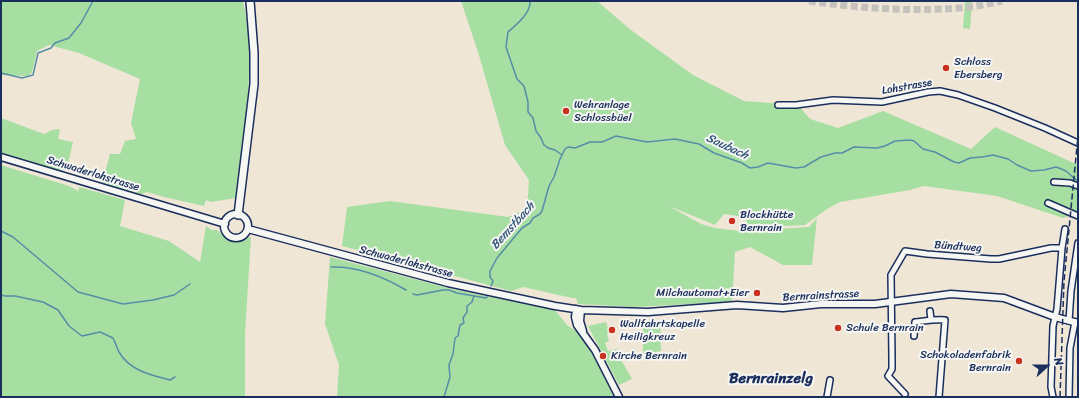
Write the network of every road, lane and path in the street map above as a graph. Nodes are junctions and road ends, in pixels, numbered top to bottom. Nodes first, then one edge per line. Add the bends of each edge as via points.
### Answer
1 (250, 3) edge
2 (778, 105) dead end
3 (1078, 143) edge
4 (1, 157) edge
5 (1054, 182) dead end
6 (1078, 186) edge
7 (1048, 203) dead end
8 (238, 215) junction
9 (1078, 216) edge
10 (225, 224) junction
11 (248, 229) junction
12 (1065, 229) dead end
13 (1078, 243) edge
14 (1062, 248) junction
15 (1076, 267) edge
16 (892, 302) junction
17 (561, 307) joint
18 (578, 310) junction
19 (930, 311) dead end
20 (1055, 317) junction
21 (931, 320) junction
22 (1074, 322) edge
23 (914, 336) dead end
24 (830, 380) dead end
25 (905, 394) dead end
26 (619, 397) edge
27 (827, 397) edge
28 (939, 397) edge
29 (1053, 397) edge
30 (1068, 397) edge

1 - 8 highway via 254,84
2 - 3 street, Lohstrasse via 833,100 882,102 940,91 995,108
4 - 10 main road, Schwaderlohstrasse
5 - 6 street
7 - 9 street
8 - 10 main road via 229,218
8 - 11 main road via 245,218
10 - 11 main road via 226,232 235,238 242,237
11 - 17 main road, Schwaderlohstrasse via 448,283
12 - 14 street
13 - 15 street
14 - 16 street, Bündtweg via 999,259 905,251 892,275
14 - 20 street
15 - 22 street
16 - 18 main road, Bernrainstrasse via 783,308 737,306 648,312
16 - 20 main road, Bernrainstrasse via 951,294 996,296
16 - 25 street via 892,369 888,376
17 - 18 main road, Bernrainstrasse
18 - 26 main road via 576,322 596,350
19 - 21 street
20 - 22 main road, Bernrainstrasse
20 - 29 street via 1051,369
21 - 23 street via 915,322
21 - 28 street via 945,320
22 - 30 street
24 - 27 street

